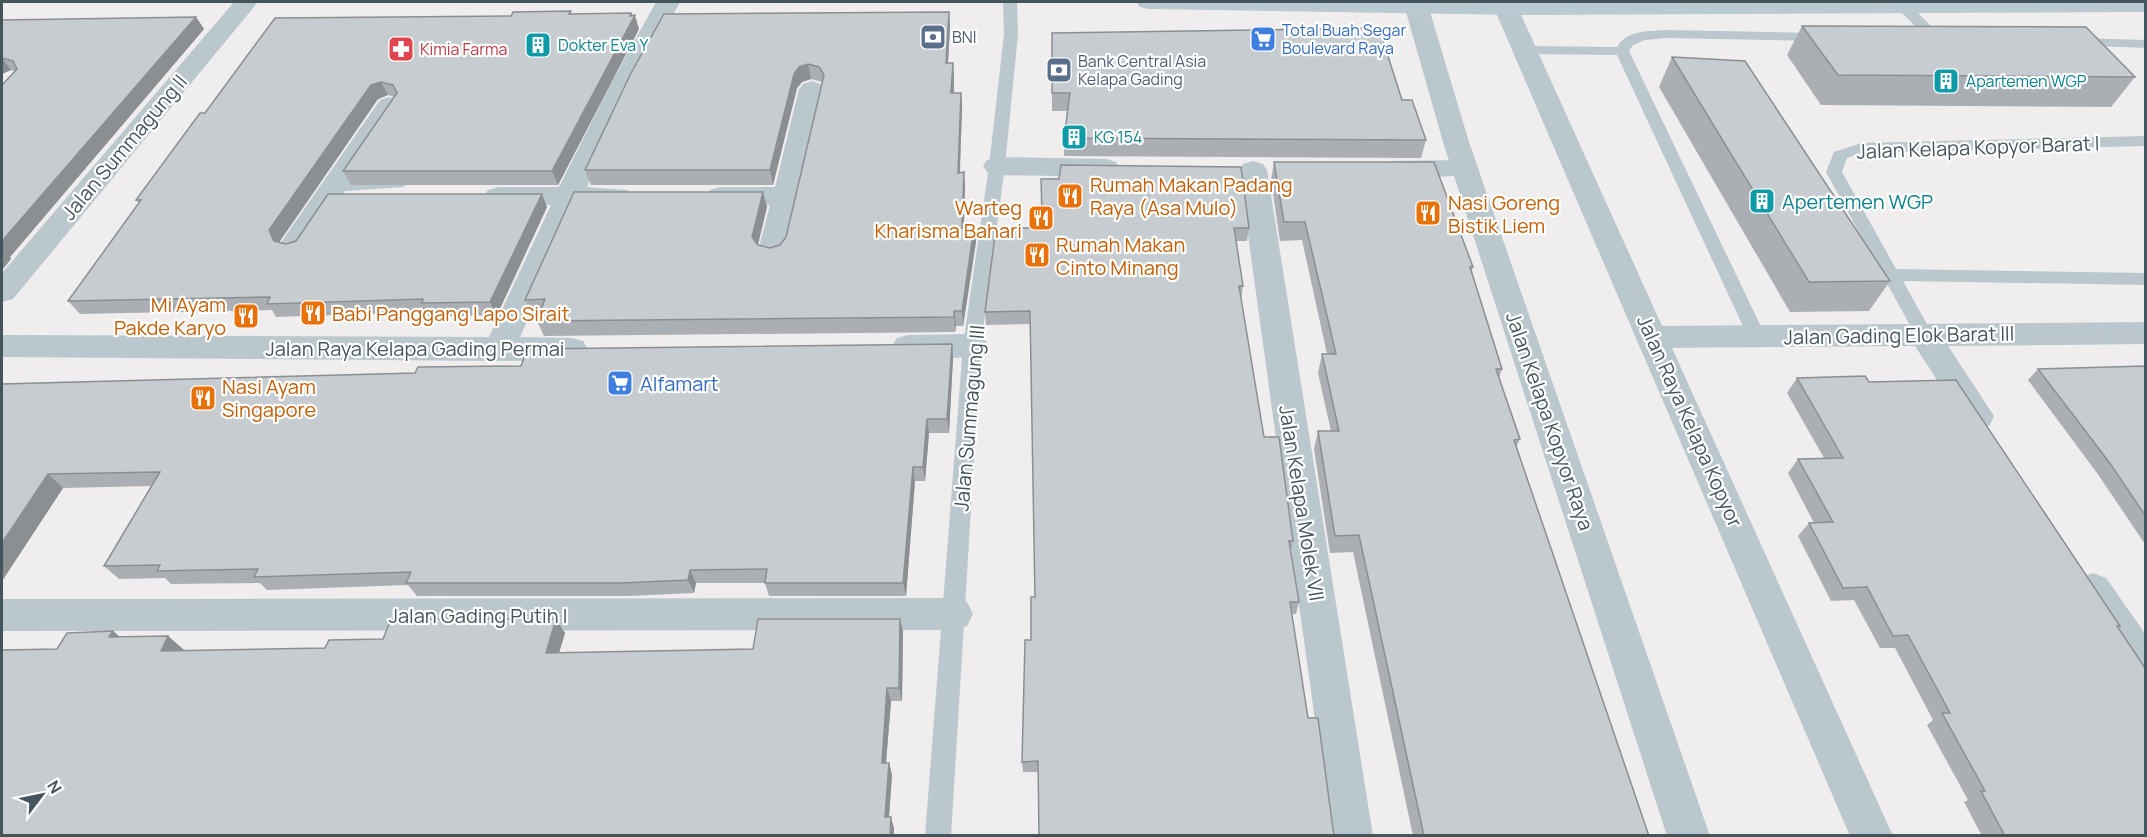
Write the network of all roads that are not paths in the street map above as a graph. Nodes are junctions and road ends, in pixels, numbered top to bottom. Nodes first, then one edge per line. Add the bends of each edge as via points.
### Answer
1 (246, 2) edge
2 (668, 2) edge
3 (1010, 2) edge
4 (1148, 2) edge
5 (1359, 3) edge
6 (1603, 4) edge
7 (1416, 5) junction
8 (2145, 5) edge
9 (1904, 6) junction
10 (1506, 8) junction
11 (1843, 37) edge
12 (1913, 39) edge
13 (2064, 42) edge
14 (2145, 44) edge
15 (1525, 50) junction
16 (1622, 51) junction
17 (813, 89) edge
18 (389, 105) edge
19 (2145, 141) edge
20 (997, 166) junction
21 (1137, 168) edge
22 (1253, 170) dead end
23 (1371, 170) edge
24 (1465, 170) junction
25 (790, 185) junction
26 (702, 186) edge
27 (644, 187) edge
28 (418, 188) edge
29 (475, 188) edge
30 (573, 188) junction
31 (331, 189) junction
32 (294, 245) edge
33 (773, 251) edge
34 (1892, 276) junction
35 (2145, 279) edge
36 (2, 292) edge
37 (2145, 333) edge
38 (1924, 336) junction
39 (1653, 337) junction
40 (1757, 337) junction
41 (2, 345) edge
42 (972, 345) junction
43 (878, 346) edge
44 (606, 349) edge
45 (499, 350) junction
46 (1995, 443) edge
47 (2074, 560) edge
48 (954, 614) junction
49 (2, 615) edge
50 (2145, 668) edge
51 (938, 836) edge
52 (1352, 836) edge
53 (1689, 836) edge
54 (1872, 836) edge

1 - 36 street, Jalan Summagung II
2 - 30 street
3 - 20 lane, Jalan Summagung III via 1011,34
4 - 5 main road
5 - 7 main road
6 - 9 main road
6 - 10 main road
7 - 10 main road
7 - 24 street, Jalan Kelapa Kopyor Raya
8 - 9 main road
9 - 12 lane via 1942,39
10 - 15 street, Jalan Raya Kelapa Kopyor
11 - 16 lane via 1667,34 1627,42
13 - 14 lane
15 - 16 lane
15 - 39 street, Jalan Raya Kelapa Kopyor
16 - 40 lane
17 - 25 street
18 - 31 street
19 - 34 lane, Jalan Kelapa Kopyor Barat I via 1862,148 1840,155 1834,172
20 - 21 street
20 - 42 lane, Jalan Summagung III
22 - 52 street, Jalan Kelapa Molek VII
23 - 24 street
24 - 53 street, Jalan Kelapa Kopyor Raya
25 - 26 street
25 - 33 street
27 - 30 street
28 - 31 street
29 - 30 street
30 - 45 street
31 - 32 street
34 - 35 lane
34 - 38 lane, Jalan Kelapa Kopyor Barat I
37 - 38 street, Jalan Gading Elok Barat III
38 - 40 street, Jalan Gading Elok Barat III
38 - 46 street, Jalan Kelapa Kopyor Barat I
39 - 40 street, Jalan Gading Elok Barat III
39 - 54 street, Jalan Raya Kelapa Kopyor
41 - 45 street, Jalan Raya Kelapa Gading Permai
42 - 43 street
42 - 48 lane, Jalan Summagung III
44 - 45 street, Jalan Raya Kelapa Gading Permai
47 - 50 street
48 - 49 street, Jalan Gading Putih I
48 - 51 lane, Jalan Summagung III

